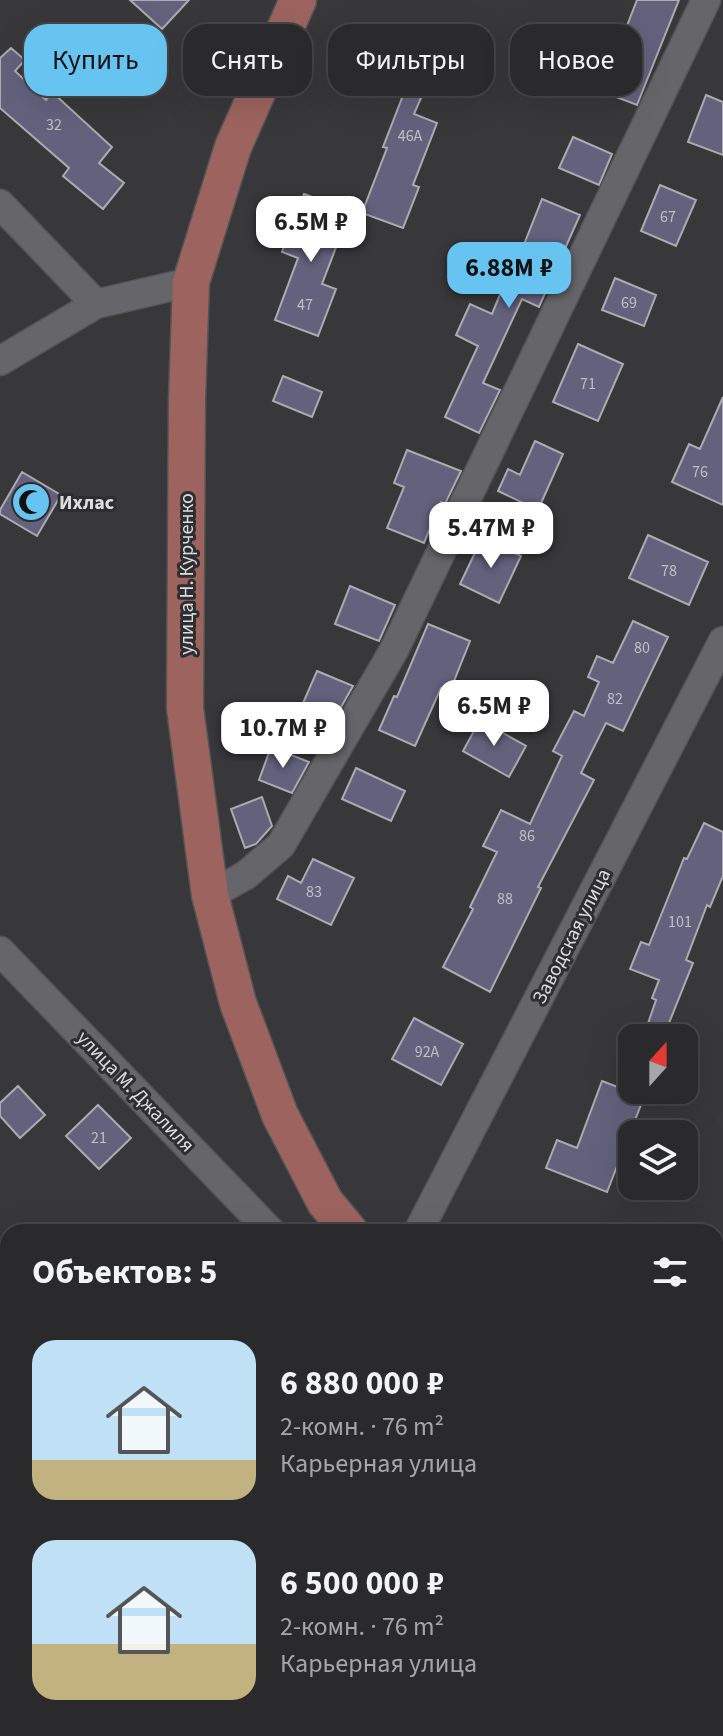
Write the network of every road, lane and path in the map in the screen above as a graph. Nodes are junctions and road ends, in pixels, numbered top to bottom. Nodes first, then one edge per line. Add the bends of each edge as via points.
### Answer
1 (706, 0) edge
2 (288, 2) edge
3 (0, 204) edge
4 (191, 282) junction
5 (96, 304) junction
6 (0, 361) edge
7 (723, 641) edge
8 (210, 895) junction
9 (0, 951) edge
10 (263, 1224) edge
11 (343, 1224) edge
12 (422, 1224) edge

1 - 8 street via 394,650 281,845 246,875
2 - 4 main road, улица Н. Курченко via 233,147
3 - 5 street
4 - 5 street
4 - 8 main road, улица Н. Курченко via 185,708
5 - 6 street
7 - 12 street, Заводская улица
8 - 11 main road, улица Н. Курченко via 238,1003 280,1115 325,1202
9 - 10 street, улица М. Джалиля

